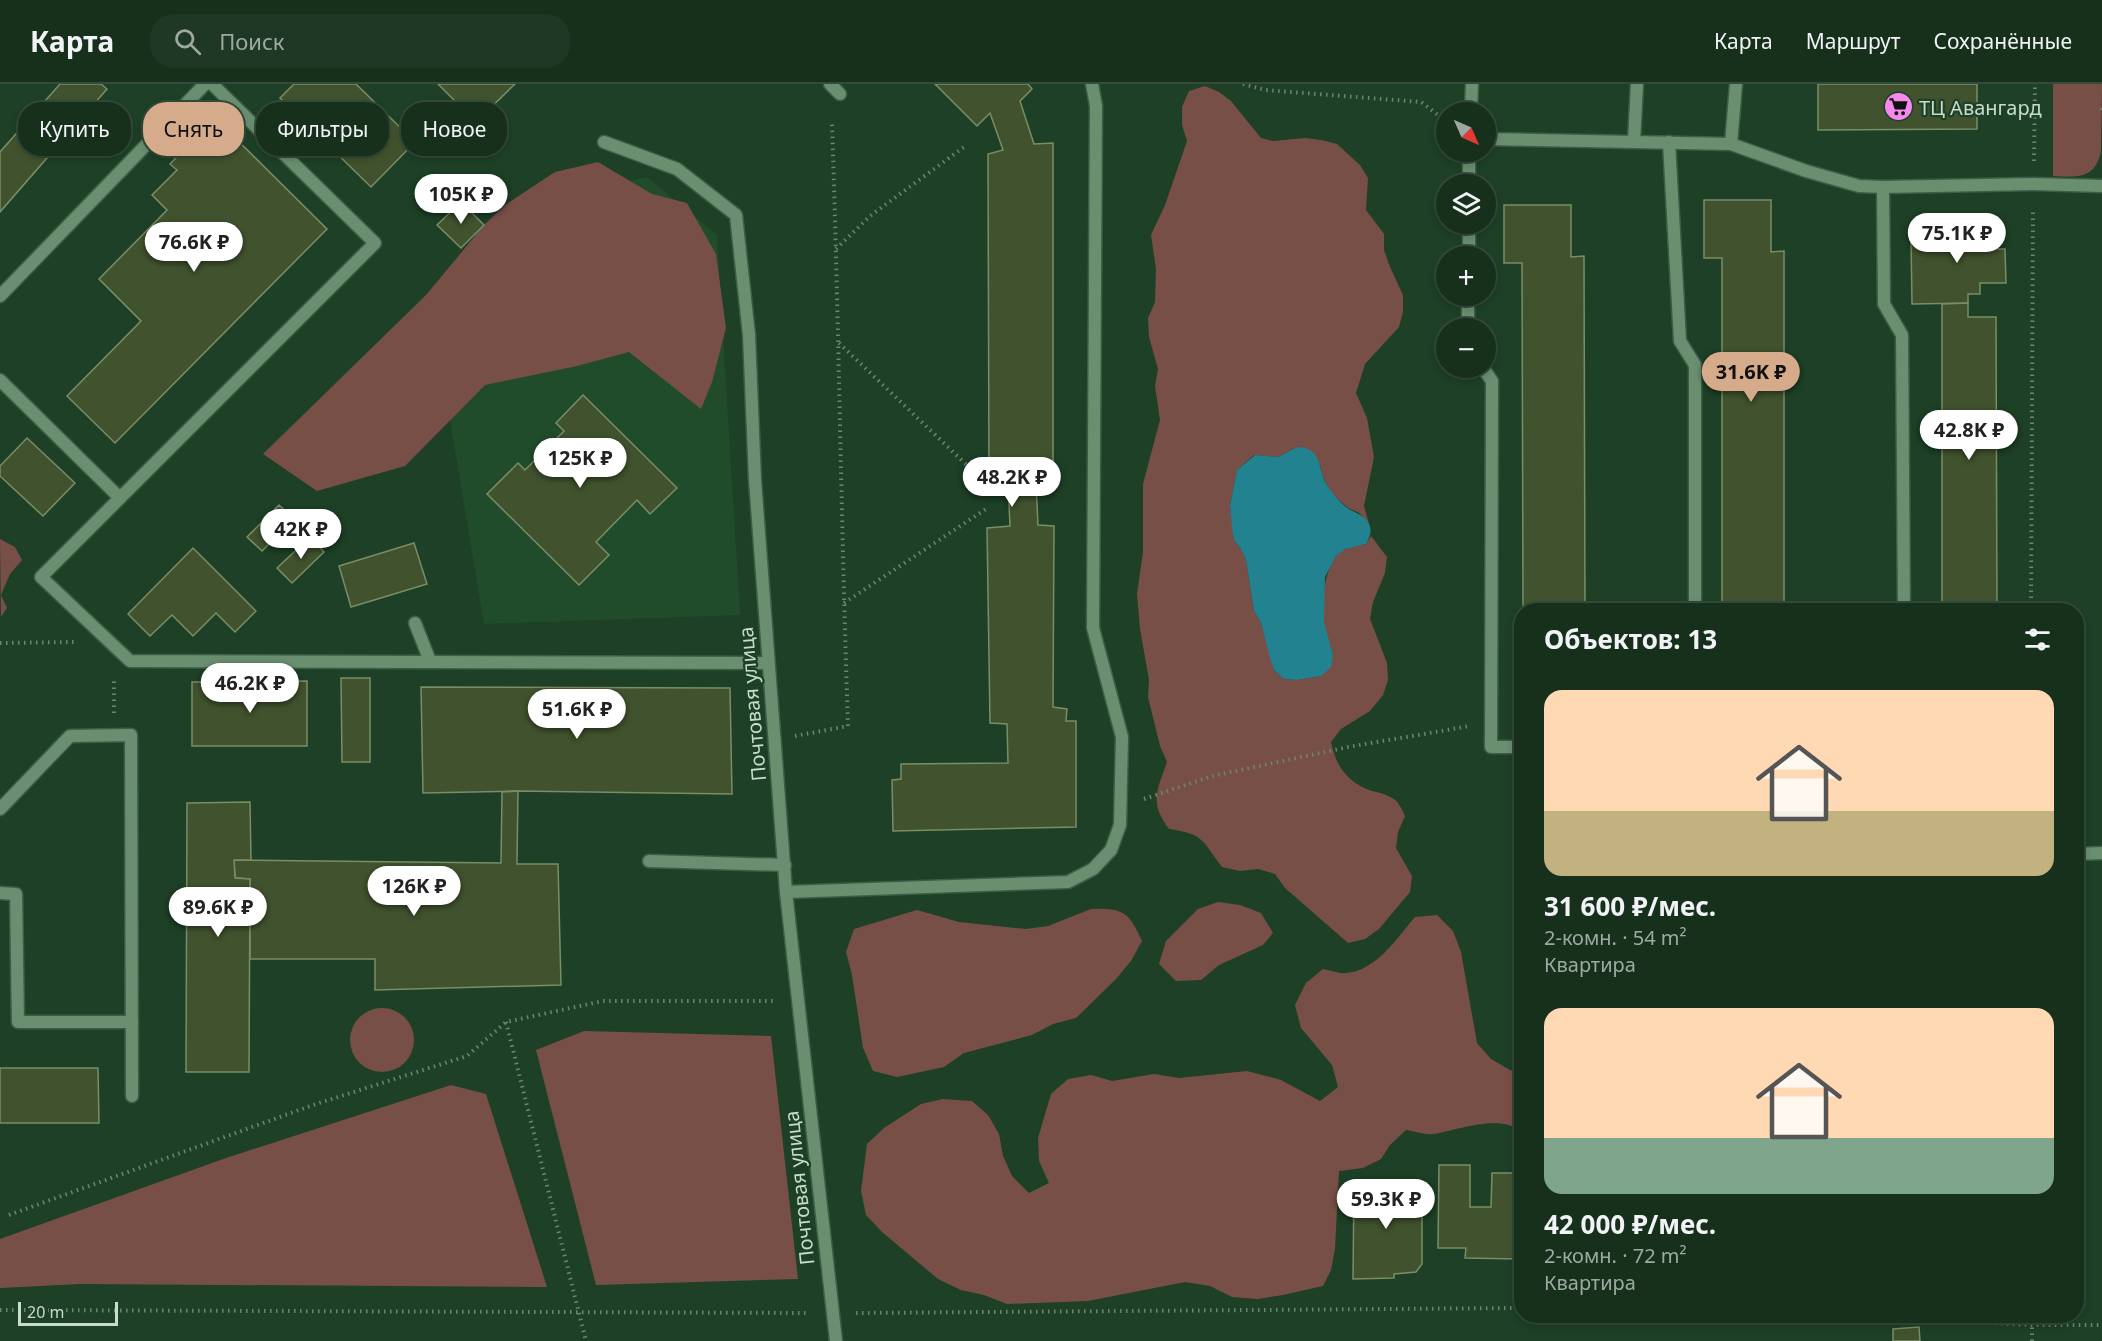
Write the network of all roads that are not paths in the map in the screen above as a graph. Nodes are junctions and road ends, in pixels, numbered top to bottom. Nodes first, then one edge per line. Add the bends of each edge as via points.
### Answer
1 (205, 84) edge
2 (212, 84) edge
3 (830, 84) edge
4 (1092, 84) edge
5 (1472, 84) edge
6 (1637, 84) edge
7 (1736, 84) edge
8 (840, 94) dead end
9 (1471, 102) edge
10 (1496, 139) edge
11 (1634, 141) junction
12 (604, 142) dead end
13 (1669, 142) junction
14 (1731, 144) junction
15 (2102, 186) edge
16 (1883, 187) junction
17 (0, 296) edge
18 (1490, 378) edge
19 (0, 380) edge
20 (120, 498) junction
21 (1695, 603) edge
22 (1904, 603) edge
23 (415, 623) dead end
24 (430, 661) junction
25 (768, 663) junction
26 (1514, 747) edge
27 (0, 809) edge
28 (2102, 853) edge
29 (2084, 854) edge
30 (649, 861) dead end
31 (785, 865) junction
32 (786, 892) junction
33 (0, 893) edge
34 (132, 1022) junction
35 (132, 1096) dead end
36 (836, 1341) edge

1 - 17 street
2 - 20 street via 375,243
3 - 8 street
4 - 32 street via 1096,105 1093,628 1122,737 1120,825 1111,850 1093,869 1068,882
5 - 9 street
6 - 11 street
7 - 14 street
10 - 11 street
11 - 13 street
12 - 25 street, Почтовая улица via 677,169 736,215 749,334
13 - 14 street
13 - 21 street via 1680,341 1695,365
14 - 16 street via 1859,186
15 - 16 street
16 - 22 street via 1884,304 1902,335
18 - 26 street via 1491,747
19 - 20 street
20 - 24 street via 41,577 130,661
23 - 24 street
24 - 25 street
25 - 31 street, Почтовая улица
27 - 34 street via 70,736 131,735
28 - 29 street
30 - 31 street
31 - 32 street, Почтовая улица
32 - 36 street, Почтовая улица
33 - 34 street via 16,894 18,1022
34 - 35 street

